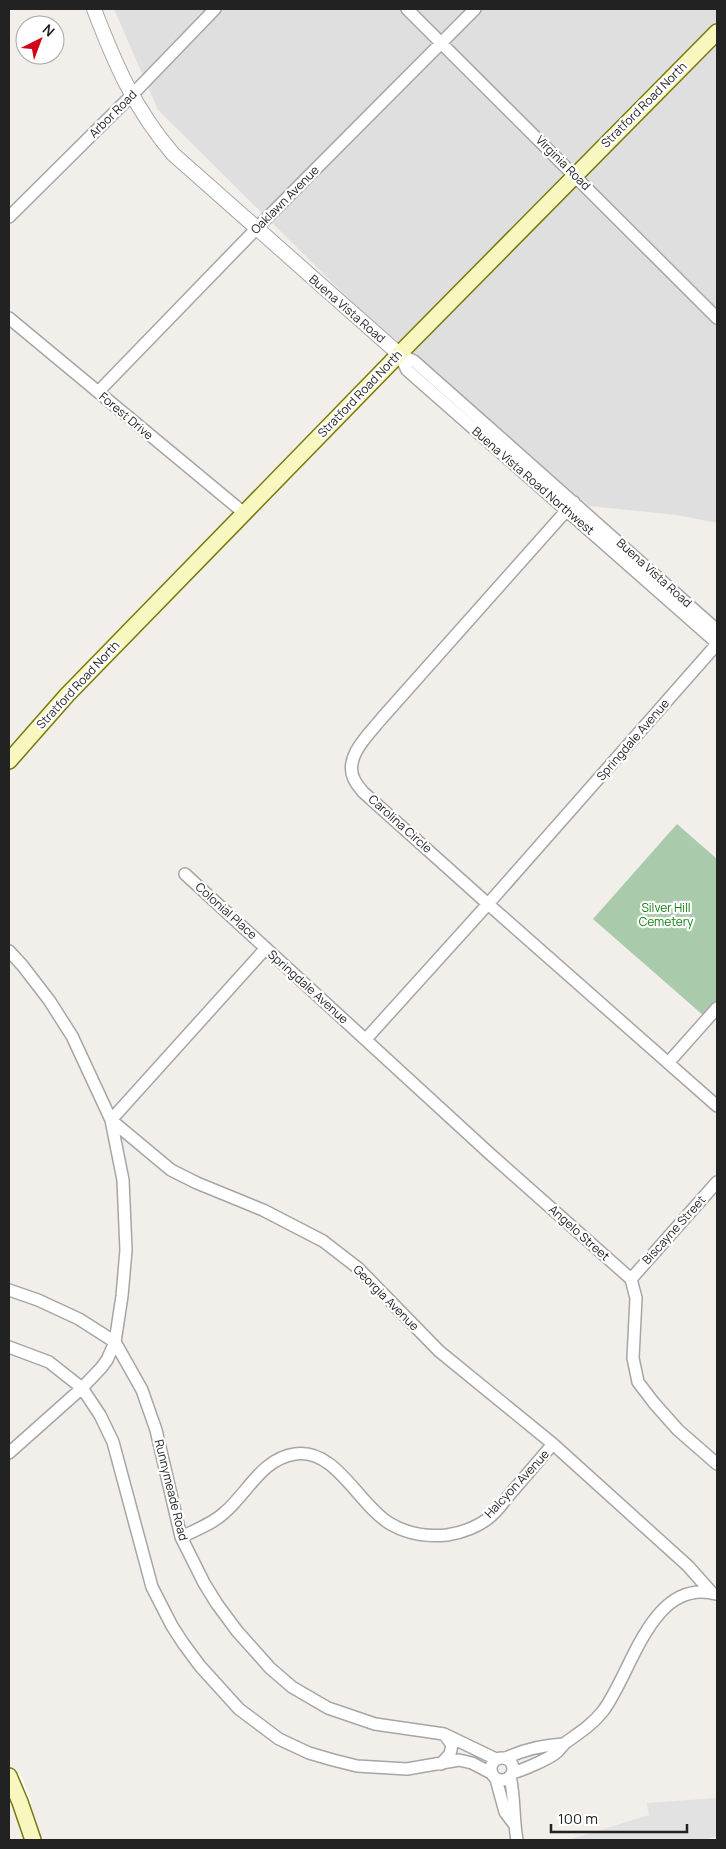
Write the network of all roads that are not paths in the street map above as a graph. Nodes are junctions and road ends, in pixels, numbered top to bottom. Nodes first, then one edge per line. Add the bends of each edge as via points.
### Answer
1 (94, 9) edge
2 (215, 9) edge
3 (407, 9) edge
4 (475, 9) edge
5 (717, 32) edge
6 (441, 43) junction
7 (131, 96) junction
8 (575, 175) junction
9 (9, 217) edge
10 (256, 229) junction
11 (9, 318) edge
12 (717, 318) edge
13 (399, 354) junction
14 (98, 392) junction
15 (570, 506) junction
16 (244, 513) junction
17 (717, 630) edge
18 (717, 644) edge
19 (9, 761) edge
20 (185, 874) dead end
21 (488, 904) junction
22 (266, 948) junction
23 (9, 952) edge
24 (717, 1008) edge
25 (366, 1039) junction
26 (668, 1063) junction
27 (717, 1106) edge
28 (111, 1120) junction
29 (717, 1182) edge
30 (631, 1279) junction
31 (9, 1290) edge
32 (115, 1342) junction
33 (9, 1347) edge
34 (82, 1388) junction
35 (553, 1444) junction
36 (9, 1453) edge
37 (717, 1464) edge
38 (182, 1537) junction
39 (715, 1594) edge
40 (444, 1734) junction
41 (563, 1744) junction
42 (501, 1759) junction
43 (441, 1764) junction
44 (511, 1775) junction
45 (9, 1776) edge
46 (494, 1776) junction
47 (514, 1824) junction
48 (33, 1840) edge
49 (517, 1840) edge

1 - 7 street, Buena Vista Road
2 - 7 street, Arbor Road
3 - 6 street, Virginia Road
4 - 6 street, Oaklawn Avenue
5 - 8 main road, Stratford Road North
6 - 8 street, Virginia Road
6 - 10 street, Oaklawn Avenue
7 - 9 street, Arbor Road
7 - 10 street, Buena Vista Road via 173,154
8 - 12 street, Virginia Road
8 - 13 main road, Stratford Road North
10 - 13 street, Buena Vista Road
10 - 14 street, Oaklawn Avenue
11 - 14 street, Forest Drive
13 - 15 street, Buena Vista Road via 414,361
13 - 16 main road, Stratford Road North
14 - 16 street, Forest Drive
15 - 17 street, Buena Vista Road
15 - 18 street, Buena Vista Road Northwest
15 - 21 street, Carolina Circle via 382,718 359,746 352,763 353,778 364,792
16 - 19 main road, Stratford Road North via 67,694
18 - 21 street, Springdale Avenue
20 - 22 street, Colonial Place
21 - 25 street, Springdale Avenue
21 - 26 street, Carolina Circle
22 - 25 street, Springdale Avenue
22 - 28 street, Springdale Avenue
23 - 28 street, Georgia Avenue via 49,1000 72,1036
24 - 26 street
25 - 30 street, Angelo Street
26 - 27 street, Carolina Circle
28 - 32 street via 123,1180 126,1250
28 - 35 street, Georgia Avenue via 171,1170 263,1210 323,1241 358,1268 439,1350
29 - 30 street, Biscayne Street
30 - 37 street via 636,1298 633,1358 638,1382 678,1430
31 - 32 street, Runnymeade Road via 79,1319
32 - 34 street via 107,1360
32 - 38 street, Runnymeade Road via 142,1390 156,1430
33 - 34 street via 49,1362
34 - 36 street
34 - 43 street via 113,1442 152,1587 183,1643 222,1691 259,1725 309,1753 370,1767 407,1769
35 - 38 street, Halcyon Avenue via 491,1516 454,1534 429,1537 389,1523 331,1464 313,1454 296,1454 272,1462 224,1514
35 - 39 street, Georgia Avenue
38 - 40 street, Runnymeade Road via 204,1583 237,1631 292,1687 347,1716 391,1728
39 - 41 street via 698,1592 683,1596 660,1612 603,1710 582,1732
40 - 42 street, Runnymeade Road
40 - 43 street via 452,1745 450,1754
41 - 42 street via 552,1744
41 - 44 street via 556,1752
42 - 44 street via 513,1766
42 - 46 street via 491,1767
43 - 46 street via 460,1760
44 - 46 street via 504,1780
44 - 47 street via 516,1810
45 - 48 main road
46 - 47 street via 505,1812
47 - 49 street

